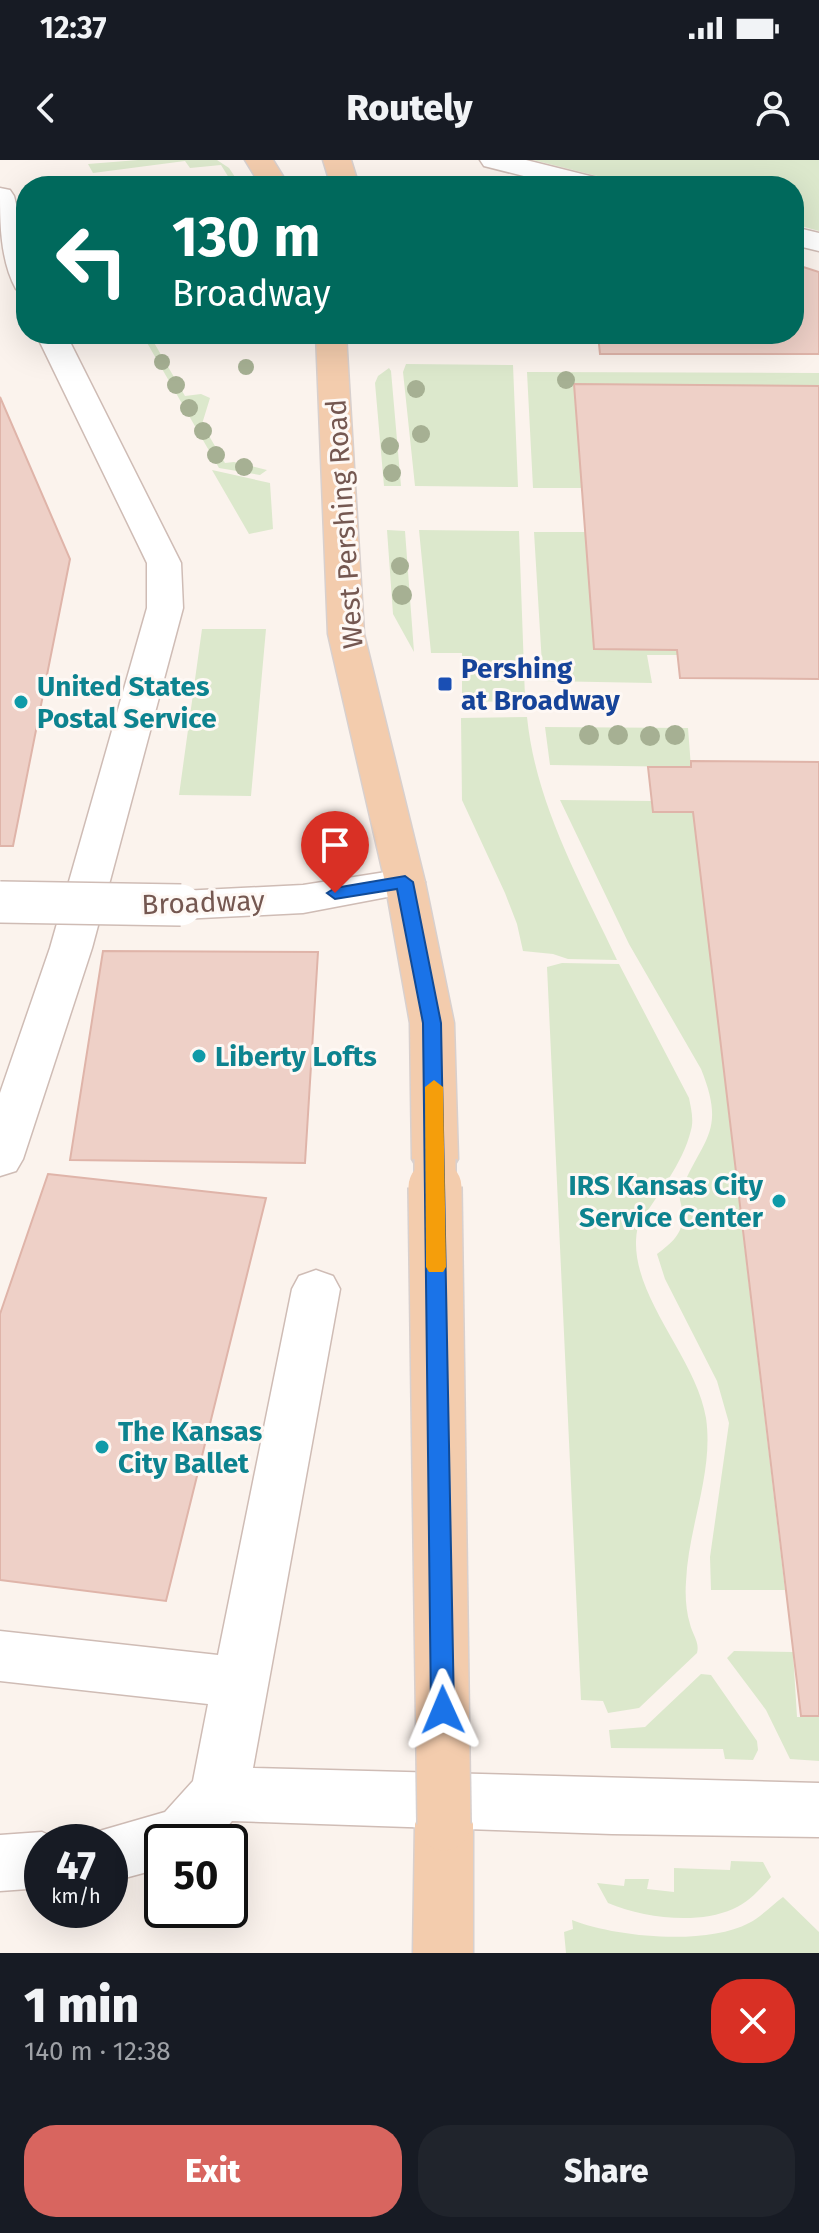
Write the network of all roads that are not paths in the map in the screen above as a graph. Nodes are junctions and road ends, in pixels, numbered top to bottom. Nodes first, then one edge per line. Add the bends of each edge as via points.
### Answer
1 (494, 160) edge
2 (557, 176) edge
3 (0, 196) edge
4 (16, 256) edge
5 (56, 344) edge
6 (332, 344) edge
7 (405, 882) junction
8 (0, 902) edge
9 (0, 1159) edge
10 (316, 1289) dead end
11 (0, 1656) edge
12 (240, 1682) junction
13 (219, 1794) junction
14 (819, 1810) edge
15 (128, 1849) edge
16 (24, 1861) edge
17 (0, 1863) edge
18 (438, 1942) edge

1 - 2 street
3 - 4 street
5 - 9 street via 164,563 165,608 71,948
6 - 7 main road, West Pershing Road via 346,634
7 - 8 street, Broadway, bridge via 303,899 181,905
7 - 18 main road, West Pershing Road, bridge via 432,1023
10 - 12 street
11 - 12 street
12 - 13 street
13 - 14 street
13 - 15 street via 182,1835
16 - 17 street

